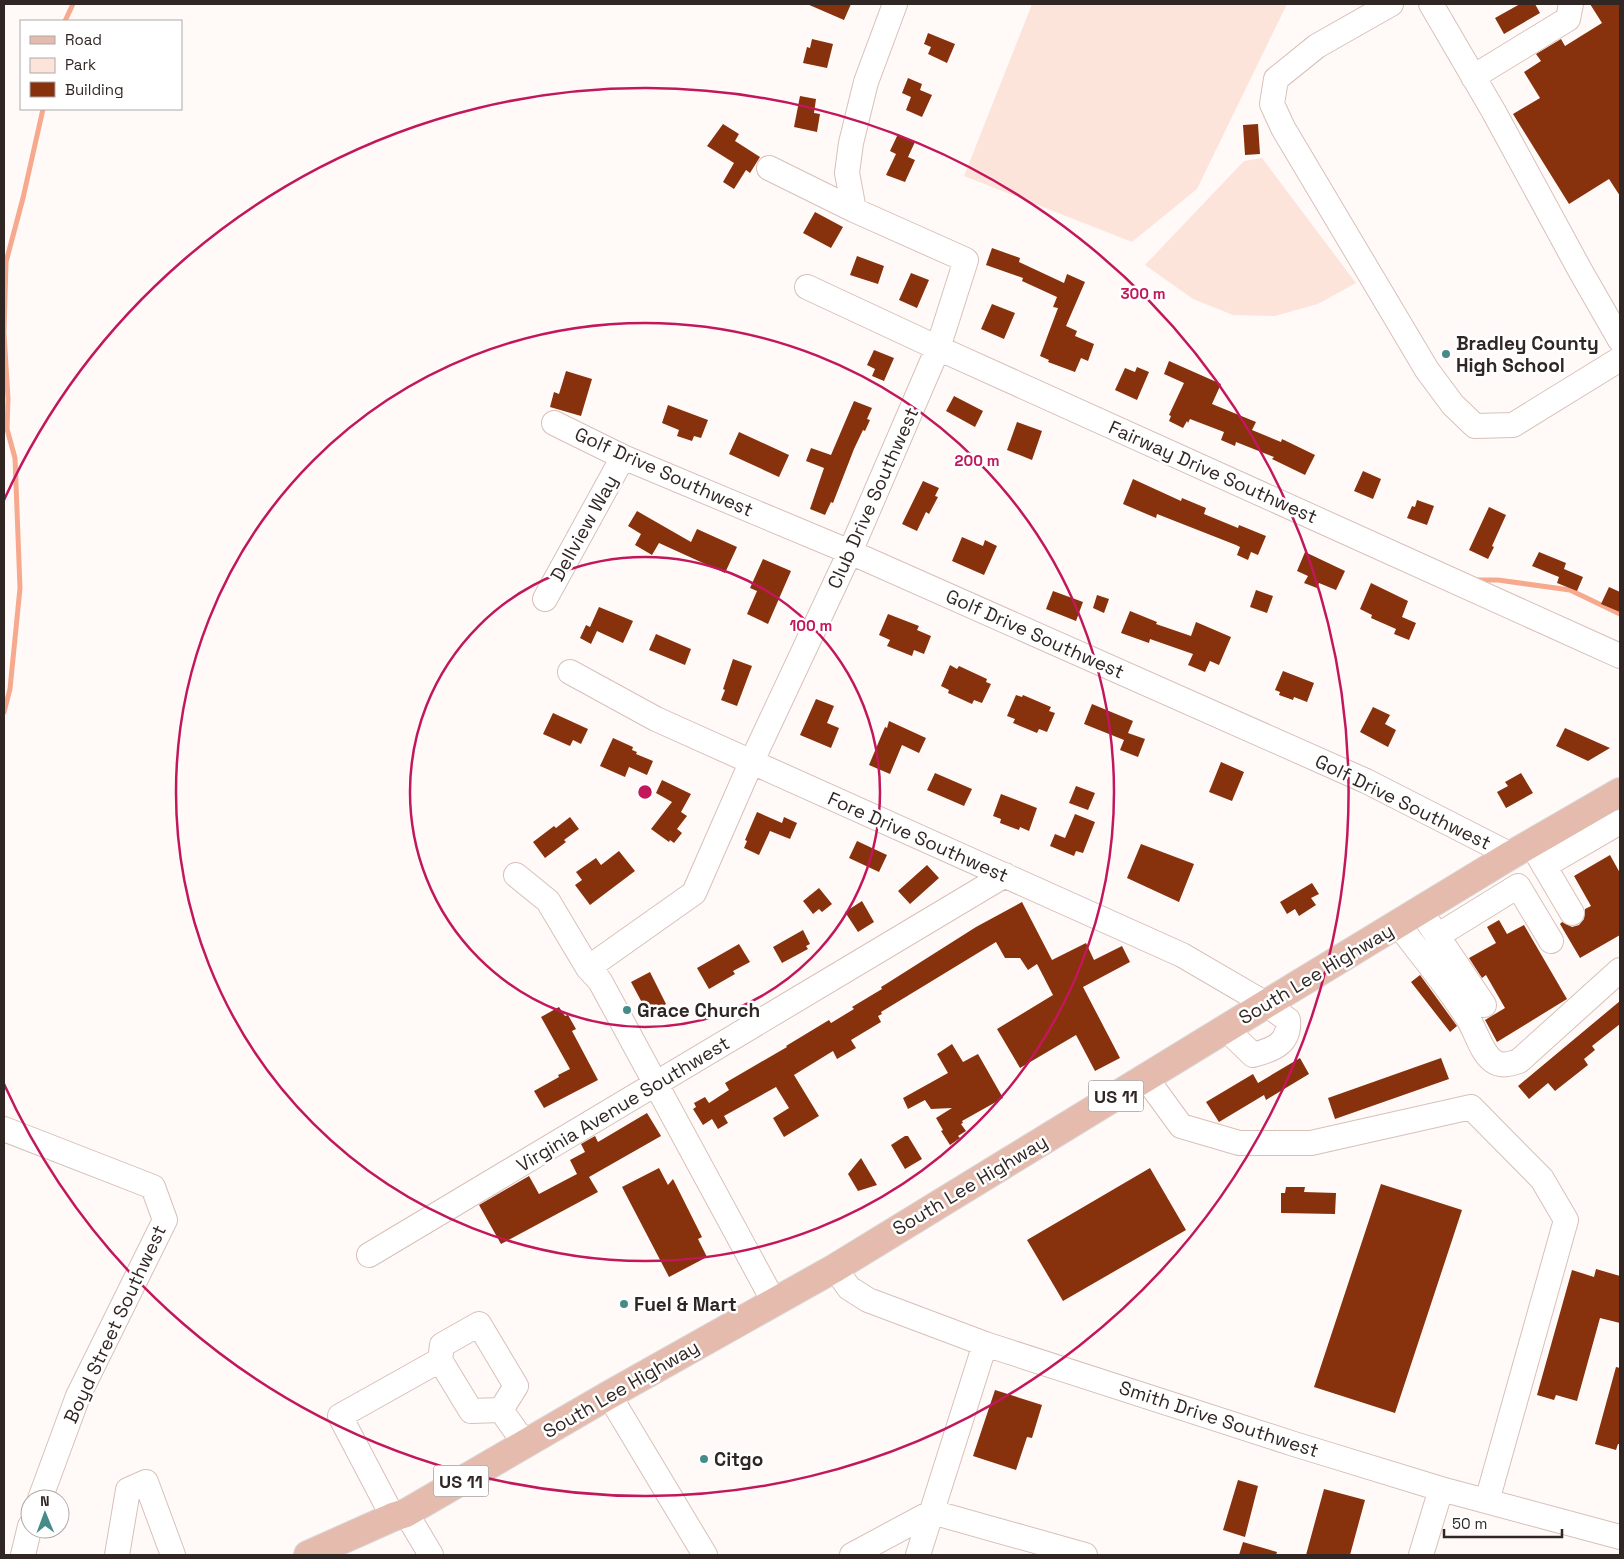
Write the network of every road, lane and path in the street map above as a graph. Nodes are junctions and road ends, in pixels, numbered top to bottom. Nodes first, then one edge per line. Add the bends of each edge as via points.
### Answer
1 (896, 4) edge
2 (1391, 4) edge
3 (1432, 4) edge
4 (1571, 4) edge
5 (1473, 77) junction
6 (768, 168) dead end
7 (854, 210) junction
8 (807, 287) dead end
9 (1620, 340) edge
10 (938, 348) junction
11 (1620, 359) edge
12 (554, 423) dead end
13 (623, 457) junction
14 (850, 552) junction
15 (545, 599) dead end
16 (1620, 656) edge
17 (570, 672) dead end
18 (751, 763) junction
19 (1618, 806) edge
20 (1522, 857) junction
21 (516, 875) dead end
22 (1005, 875) junction
23 (1518, 886) junction
24 (1572, 913) dead end
25 (1409, 917) junction
26 (1437, 936) junction
27 (1551, 941) dead end
28 (588, 968) junction
29 (1620, 970) edge
30 (1266, 1004) junction
31 (1484, 1004) dead end
32 (1226, 1029) junction
33 (1146, 1078) junction
34 (656, 1085) junction
35 (4, 1129) edge
36 (369, 1255) dead end
37 (835, 1268) junction
38 (774, 1302) junction
39 (985, 1344) junction
40 (440, 1360) junction
41 (609, 1395) junction
42 (502, 1410) junction
43 (524, 1444) junction
44 (44, 1489) edge
45 (1441, 1489) junction
46 (1487, 1501) junction
47 (932, 1512) junction
48 (399, 1515) junction
49 (1620, 1537) edge
50 (27, 1539) edge
51 (1049, 1550) edge
52 (23, 1555) edge
53 (117, 1555) edge
54 (173, 1555) edge
55 (308, 1555) edge
56 (431, 1555) edge
57 (705, 1555) edge
58 (852, 1555) edge
59 (918, 1555) edge
60 (1085, 1555) edge
61 (1421, 1555) edge

1 - 7 street via 866,82 851,143 847,174
2 - 11 street via 1317,46 1276,79 1272,104 1305,166 1427,370 1453,405 1475,426 1514,425
3 - 5 street
4 - 5 street via 1568,19
5 - 9 street
6 - 7 street, Club Drive Southwest
7 - 10 street, Club Drive Southwest via 966,260
8 - 10 street, Fairway Drive Southwest
10 - 14 street, Club Drive Southwest
10 - 16 street, Fairway Drive Southwest
12 - 13 street, Golf Drive Southwest
13 - 14 street, Golf Drive Southwest
13 - 15 street, Dellview Way
14 - 18 street, Club Drive Southwest
14 - 20 street, Golf Drive Southwest via 1366,781
17 - 18 street, Fore Drive Southwest via 656,719
18 - 22 street, Fore Drive Southwest
18 - 28 street, Club Drive Southwest via 694,893
19 - 20 main road, South Lee Highway / US 11
20 - 23 street
20 - 24 street
20 - 25 main road, South Lee Highway / US 11
21 - 28 street via 548,901
22 - 30 street, Fore Drive Southwest via 1182,955
22 - 34 street, Virginia Avenue Southwest
23 - 26 street
23 - 27 street
25 - 26 street
25 - 29 street via 1485,1051 1493,1061 1506,1065 1519,1061
25 - 30 main road, South Lee Highway / US 11
26 - 31 street
28 - 34 street via 600,981
30 - 32 main road, South Lee Highway / US 11
30 - 32 street, Fore Drive Southwest via 1288,1020 1289,1031 1280,1044 1253,1055
32 - 33 main road, South Lee Highway / US 11
33 - 37 main road, South Lee Highway / US 11
33 - 46 street via 1181,1126 1238,1143 1311,1143 1471,1107 1542,1179 1566,1220
34 - 36 street, Virginia Avenue Southwest
34 - 38 street
35 - 44 street, Boyd Street Southwest via 153,1187 165,1220 78,1396
37 - 38 main road, South Lee Highway / US 11
37 - 39 street, Smith Drive Southwest via 849,1288 868,1300
38 - 41 main road, South Lee Highway / US 11
39 - 45 street, Smith Drive Southwest
39 - 47 street
40 - 42 street via 471,1411
40 - 42 street via 442,1345 479,1324 516,1386
40 - 48 street via 340,1416
41 - 43 main road, South Lee Highway / US 11
41 - 57 street
42 - 43 street
43 - 48 main road, South Lee Highway / US 11
45 - 46 street, Smith Drive Southwest
45 - 61 street
46 - 49 street, Smith Drive Southwest
47 - 51 street
47 - 58 street
47 - 59 street
48 - 55 main road, South Lee Highway / US 11
48 - 56 street
50 - 52 street
51 - 60 street
53 - 54 street via 128,1490 146,1482

